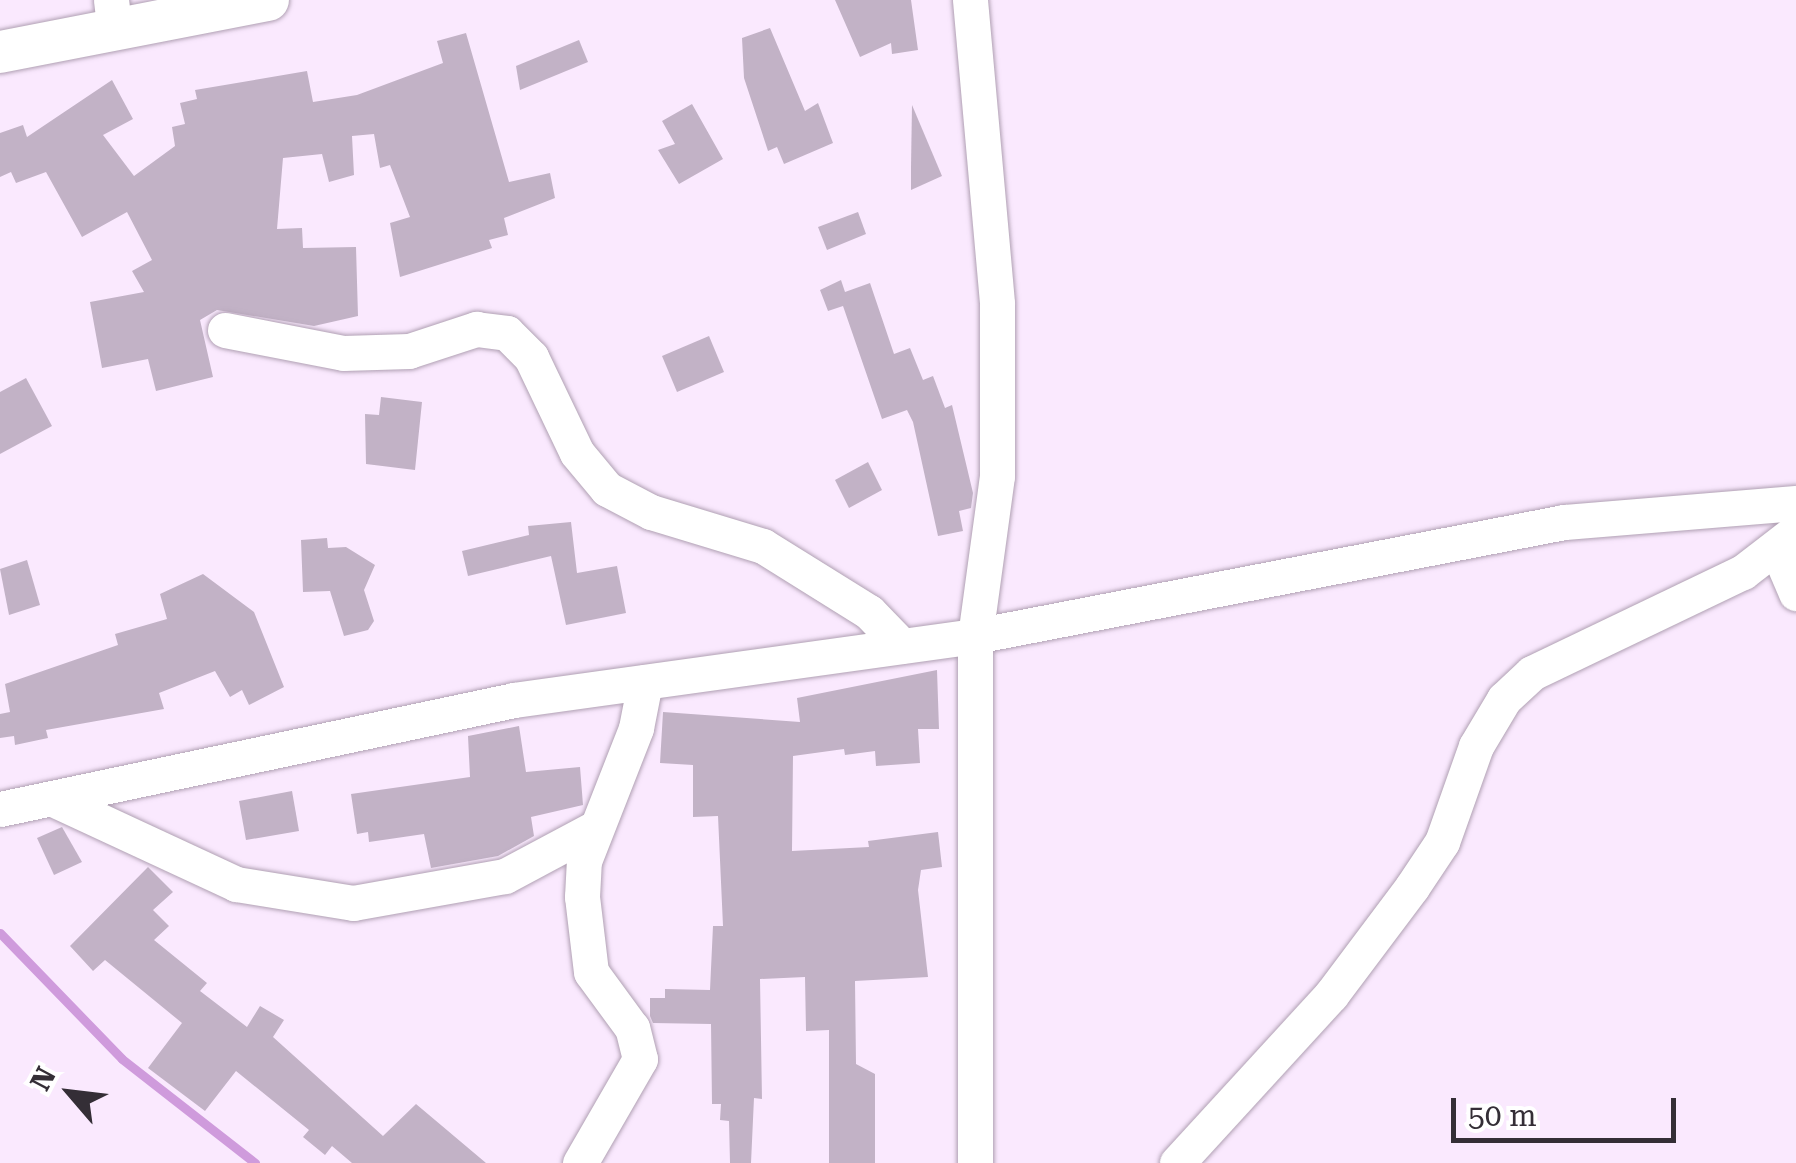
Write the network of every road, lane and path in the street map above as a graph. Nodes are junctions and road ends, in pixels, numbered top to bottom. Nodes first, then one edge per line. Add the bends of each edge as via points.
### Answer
1 (268, 0) edge
2 (970, 0) edge
3 (112, 13) edge
4 (0, 52) edge
5 (225, 330) dead end
6 (1796, 504) edge
7 (1787, 541) edge
8 (1796, 593) edge
9 (975, 636) junction
10 (902, 646) junction
11 (645, 682) junction
12 (53, 799) junction
13 (0, 809) edge
14 (593, 830) junction
15 (580, 1163) edge
16 (975, 1163) edge
17 (1178, 1163) edge

1 - 3 main road
2 - 9 street via 997,304 997,476
3 - 4 main road
5 - 10 street via 343,353 408,351 476,329 507,333 531,357 577,453 606,489 652,512 763,546 869,612
6 - 9 street via 1564,522
7 - 8 street
7 - 17 street via 1532,673 1504,699 1476,746 1442,842 1412,887 1331,995
9 - 10 street
9 - 16 street
10 - 11 street
11 - 12 street via 514,700
11 - 14 street via 631,742
12 - 13 street
12 - 14 street via 236,884 352,903 505,876
14 - 15 street via 584,861 584,954 632,1028 640,1059

